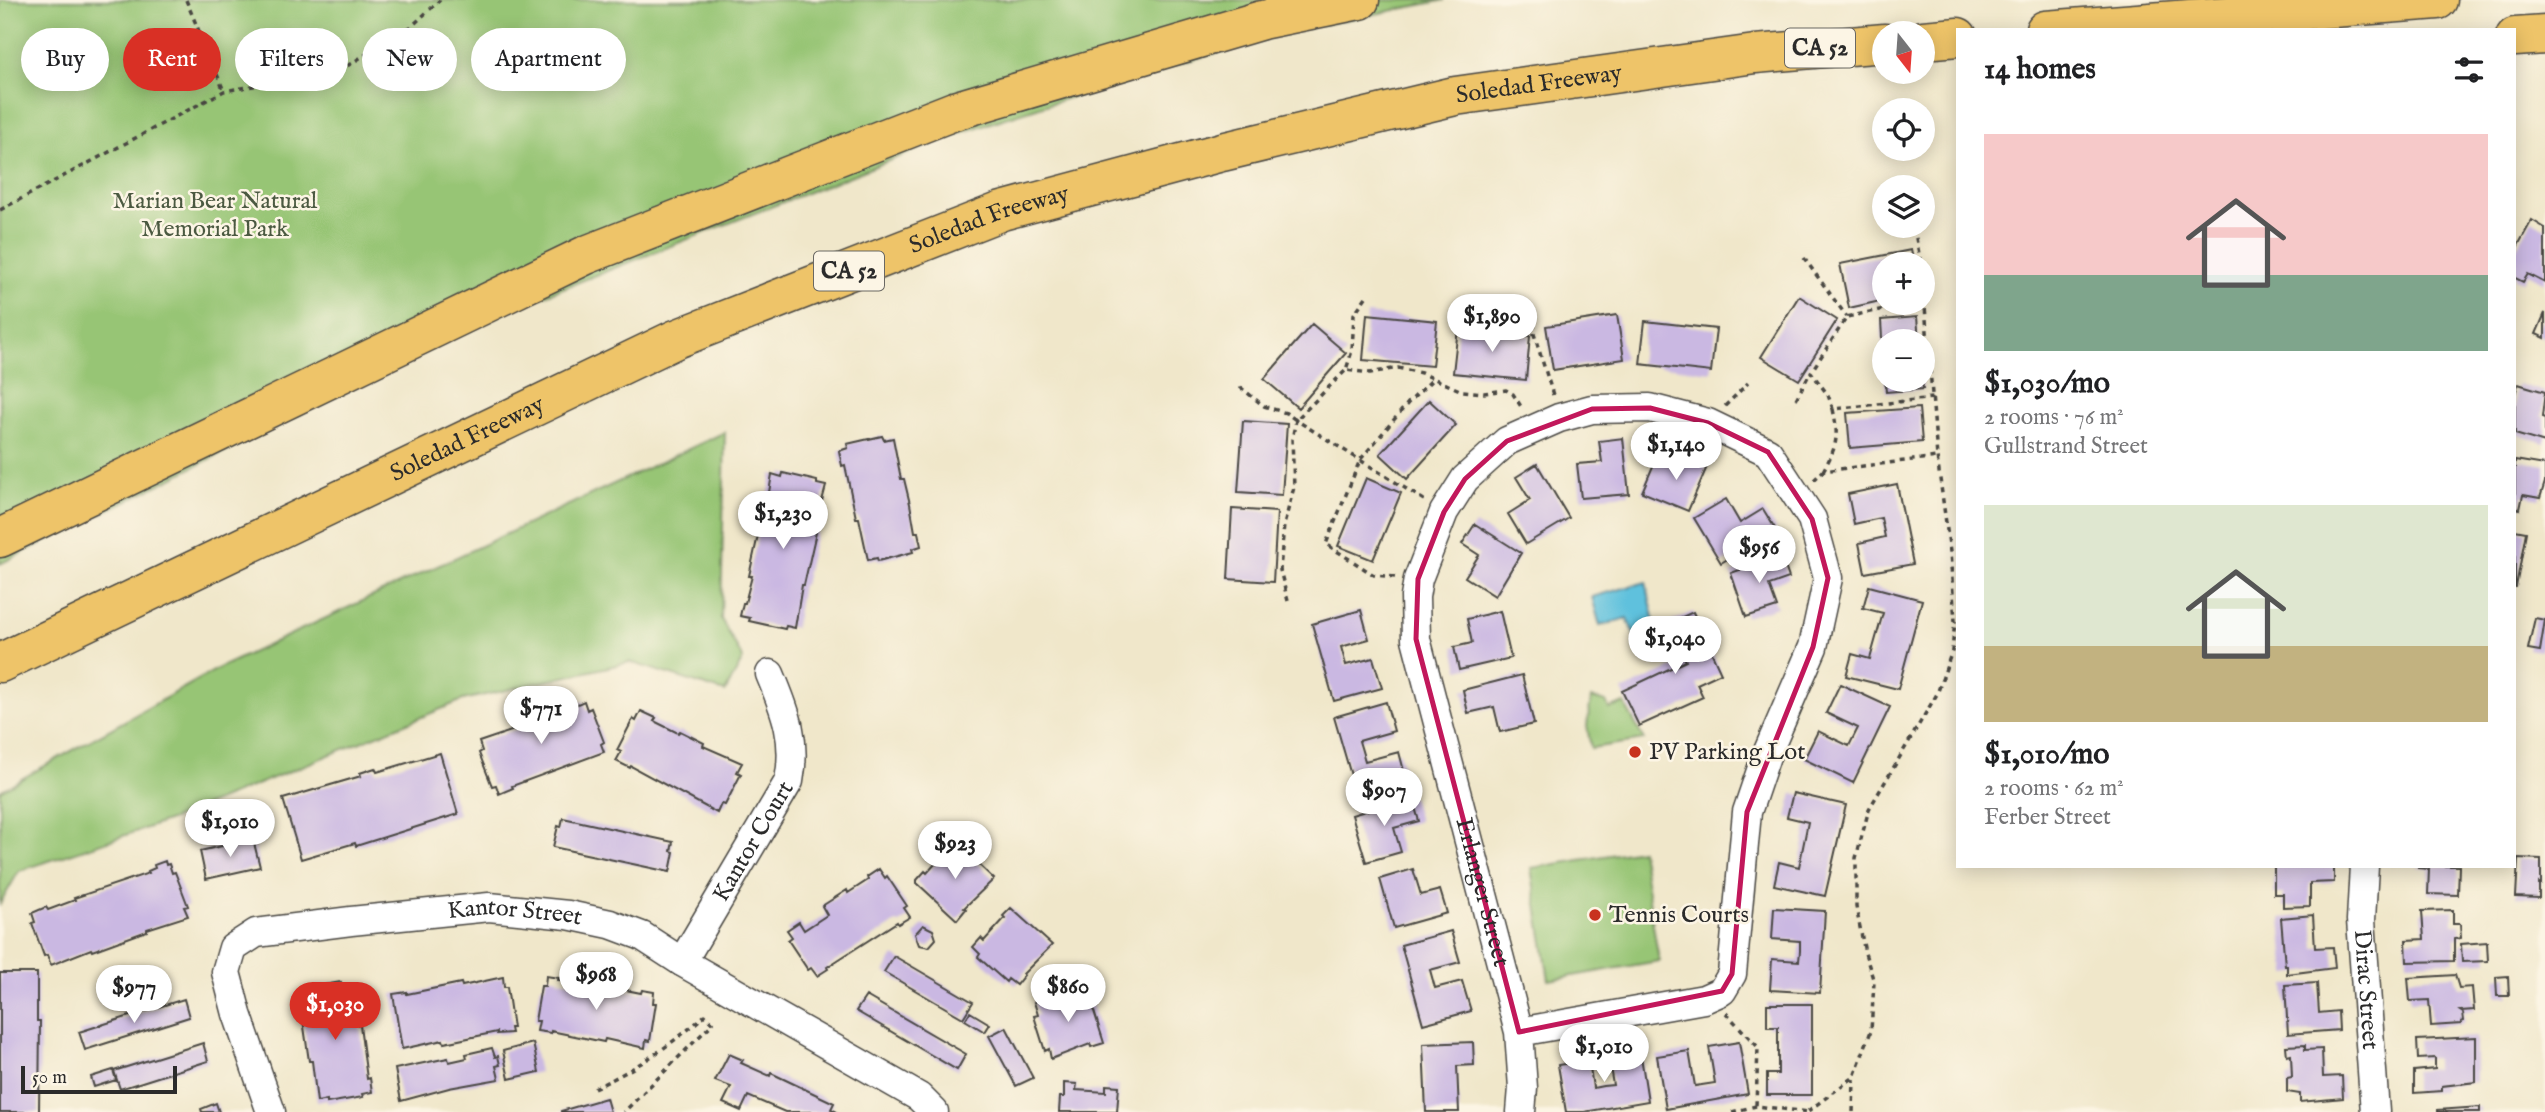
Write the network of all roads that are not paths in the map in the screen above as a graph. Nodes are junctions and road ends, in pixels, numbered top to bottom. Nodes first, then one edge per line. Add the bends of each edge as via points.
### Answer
1 (1360, 0) edge
2 (2438, 0) edge
3 (2071, 28) edge
4 (2545, 35) edge
5 (1956, 37) edge
6 (2516, 37) edge
7 (1936, 39) edge
8 (1872, 44) edge
9 (1755, 54) junction
10 (1872, 54) edge
11 (1936, 54) edge
12 (1956, 55) edge
13 (0, 538) edge
14 (0, 663) edge
15 (770, 674) dead end
16 (2364, 868) edge
17 (682, 962) junction
18 (1519, 1032) junction
19 (271, 1112) edge
20 (934, 1112) edge
21 (1521, 1112) edge
22 (2375, 1112) edge

1 - 13 highway via 1262,20 954,111 598,250
2 - 3 highway
4 - 6 highway
5 - 7 highway
8 - 9 highway, Soledad Freeway / CA 52
9 - 10 highway
9 - 14 highway, Soledad Freeway / CA 52 via 1455,96 1002,211 676,339
11 - 12 highway
15 - 17 street, Kantor Court via 788,716 793,758 789,781
16 - 22 street, Dirac Street via 2361,920
17 - 19 street, Kantor Street via 642,936 610,924 489,907 256,933 233,948 226,972
17 - 20 street, Kantor Street via 919,1097
18 - 18 street, Erlanger Street via 1710,997 1722,991 1732,974 1747,811 1813,647 1828,578 1812,519 1768,452 1708,423 1650,408 1592,410 1559,418 1507,441 1465,479 1444,512 1418,579 1416,639
18 - 21 street, Erlanger Street

